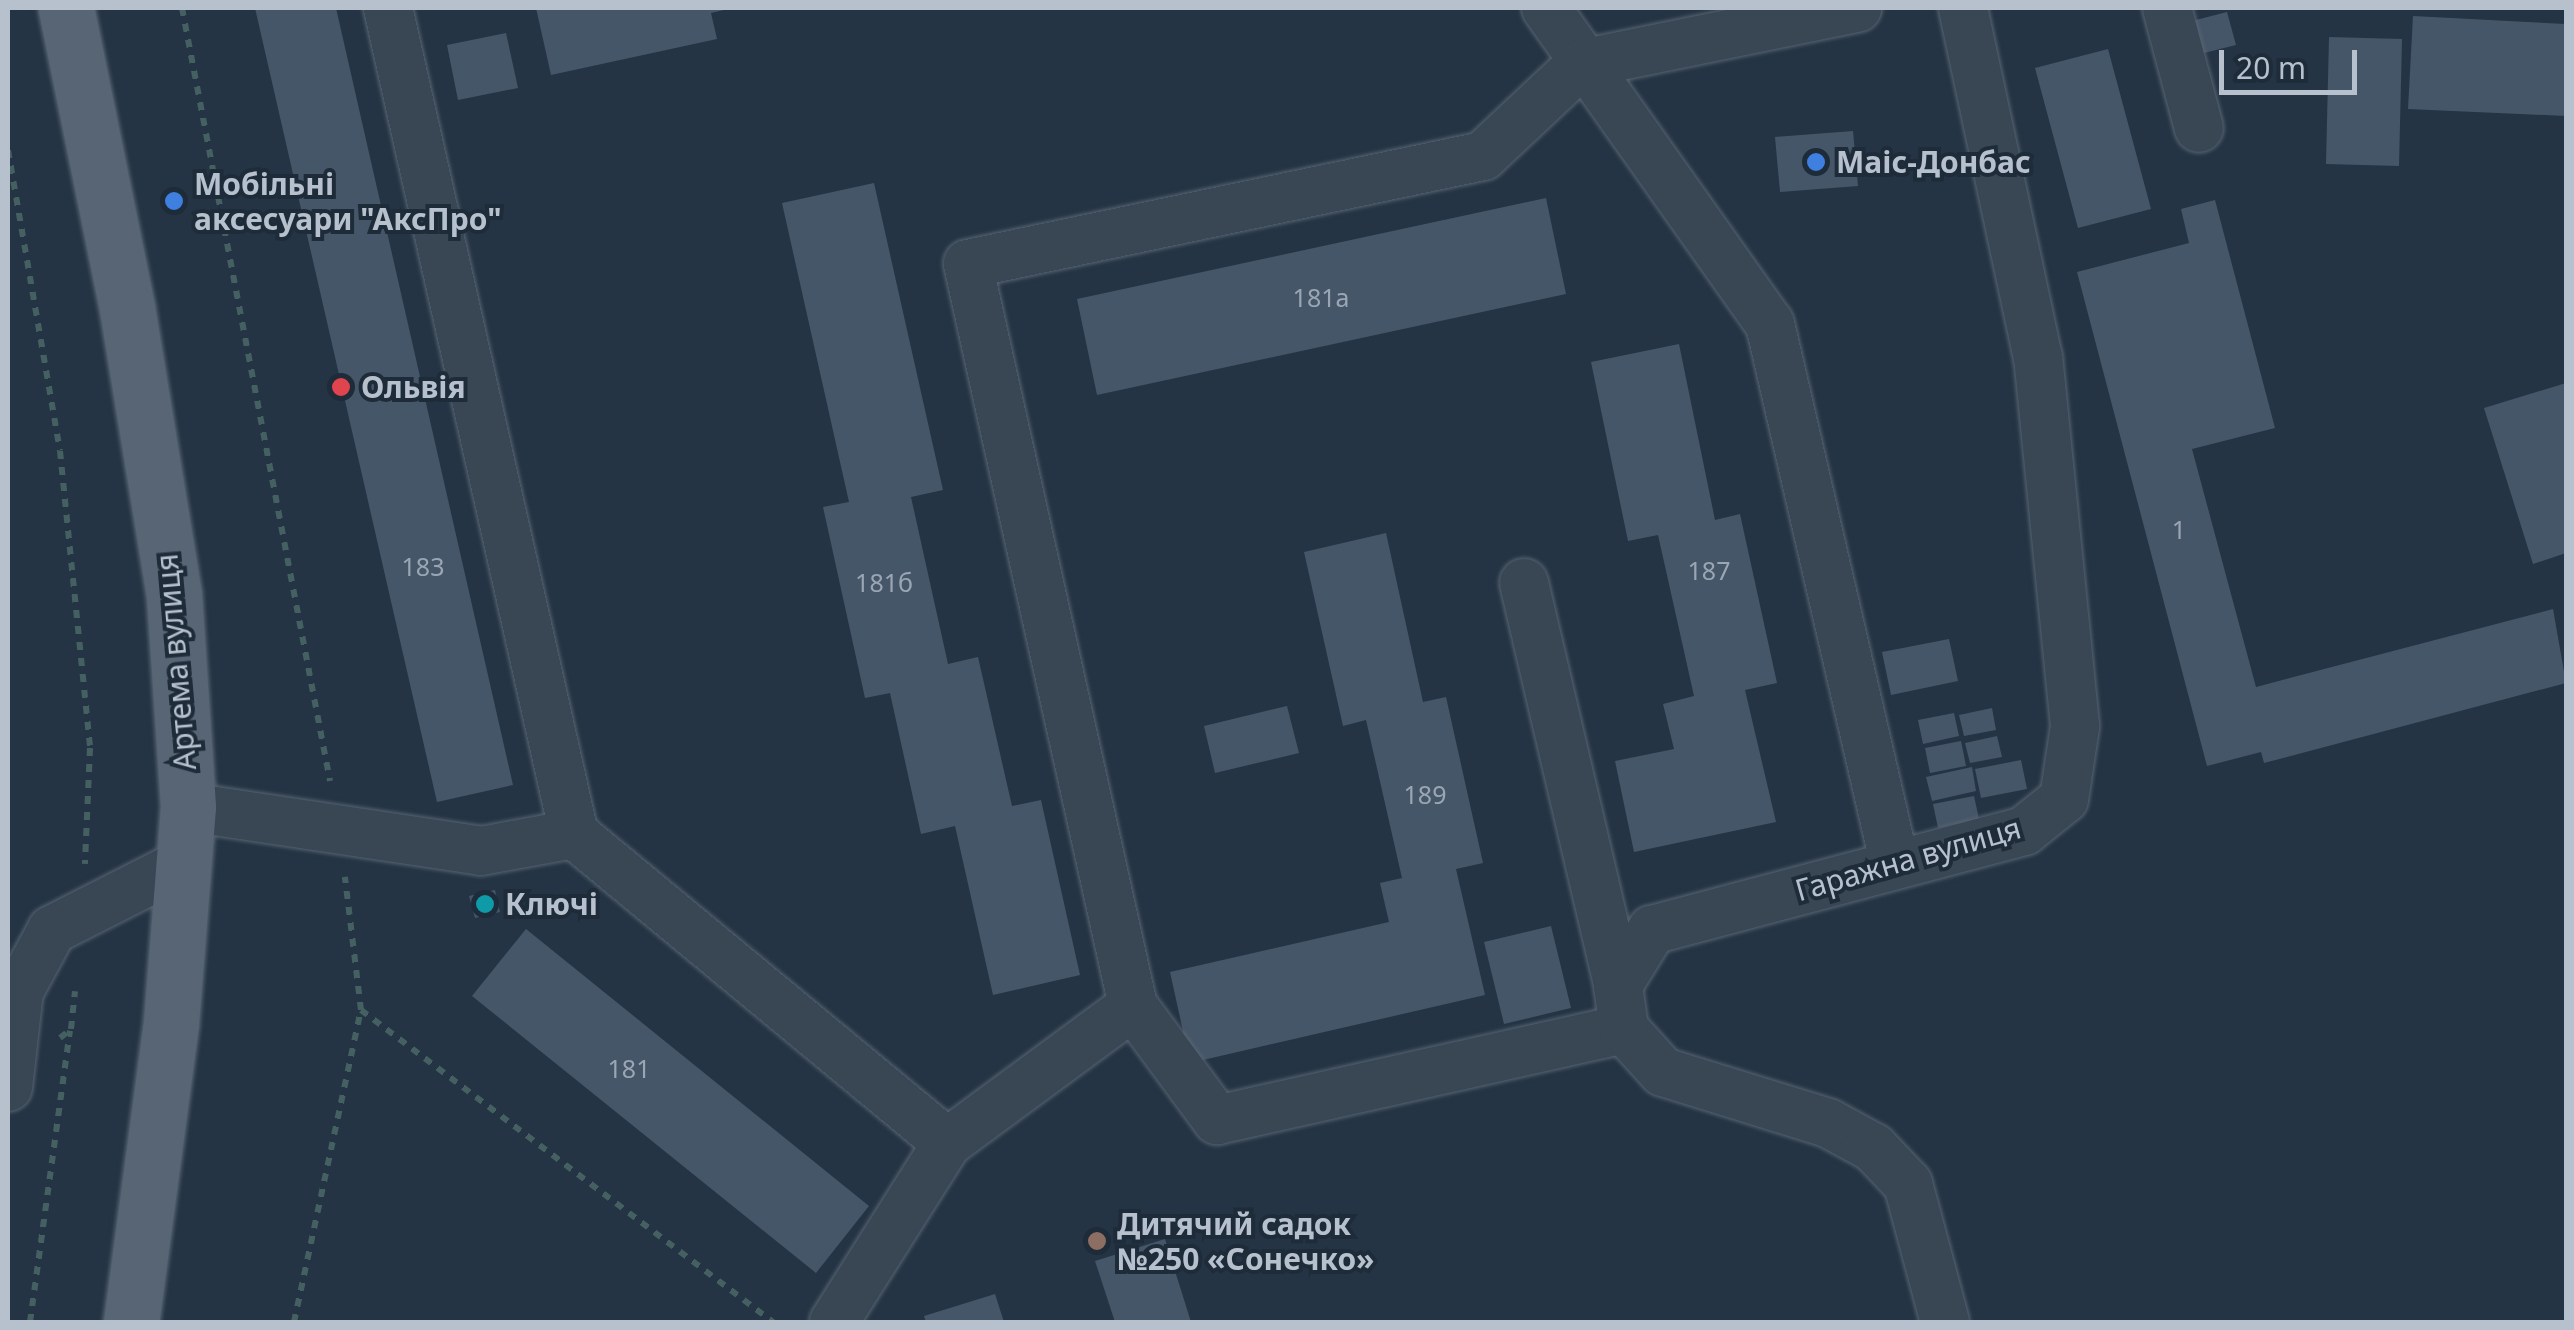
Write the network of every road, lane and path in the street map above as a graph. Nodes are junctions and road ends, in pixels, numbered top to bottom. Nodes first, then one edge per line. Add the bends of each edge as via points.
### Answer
1 (66, 8) edge
2 (182, 8) edge
3 (388, 8) edge
4 (1546, 8) edge
5 (1857, 8) edge
6 (1963, 8) edge
7 (2167, 8) edge
8 (1581, 64) junction
9 (2199, 128) dead end
10 (8, 150) edge
11 (1524, 583) dead end
12 (188, 807) junction
13 (340, 830) junction
14 (574, 834) junction
15 (184, 863) junction
16 (1895, 866) junction
17 (82, 914) junction
18 (1133, 1006) junction
19 (1621, 1007) junction
20 (361, 1010) junction
21 (71, 1028) junction
22 (8, 1086) edge
23 (947, 1143) junction
24 (30, 1322) edge
25 (131, 1322) edge
26 (294, 1322) edge
27 (773, 1322) edge
28 (834, 1322) edge
29 (1945, 1322) edge

1 - 12 main road, Артема вулиця via 128,308 174,596
2 - 13 path
3 - 14 street
4 - 8 street
5 - 8 street
6 - 16 street, Гаражна вулиця via 2038,358 2075,726 2064,799 2024,831
7 - 9 street
8 - 16 street via 1770,324
8 - 18 street via 1483,156 968,264
10 - 17 path via 60,451 90,748
11 - 19 street
12 - 13 street
12 - 15 main road, Артема вулиця
13 - 14 street via 482,851
13 - 20 path
14 - 23 street
15 - 17 street
15 - 25 main road, Артема вулиця via 171,1023
16 - 19 street, Гаражна вулиця via 1652,930
17 - 21 path
17 - 22 street via 52,930 33,957 20,990
18 - 19 street via 1217,1120
18 - 23 street
19 - 29 street via 1662,1072 1828,1123 1874,1148 1908,1184
20 - 26 path
20 - 27 path
21 - 22 path
21 - 24 path
23 - 28 street

